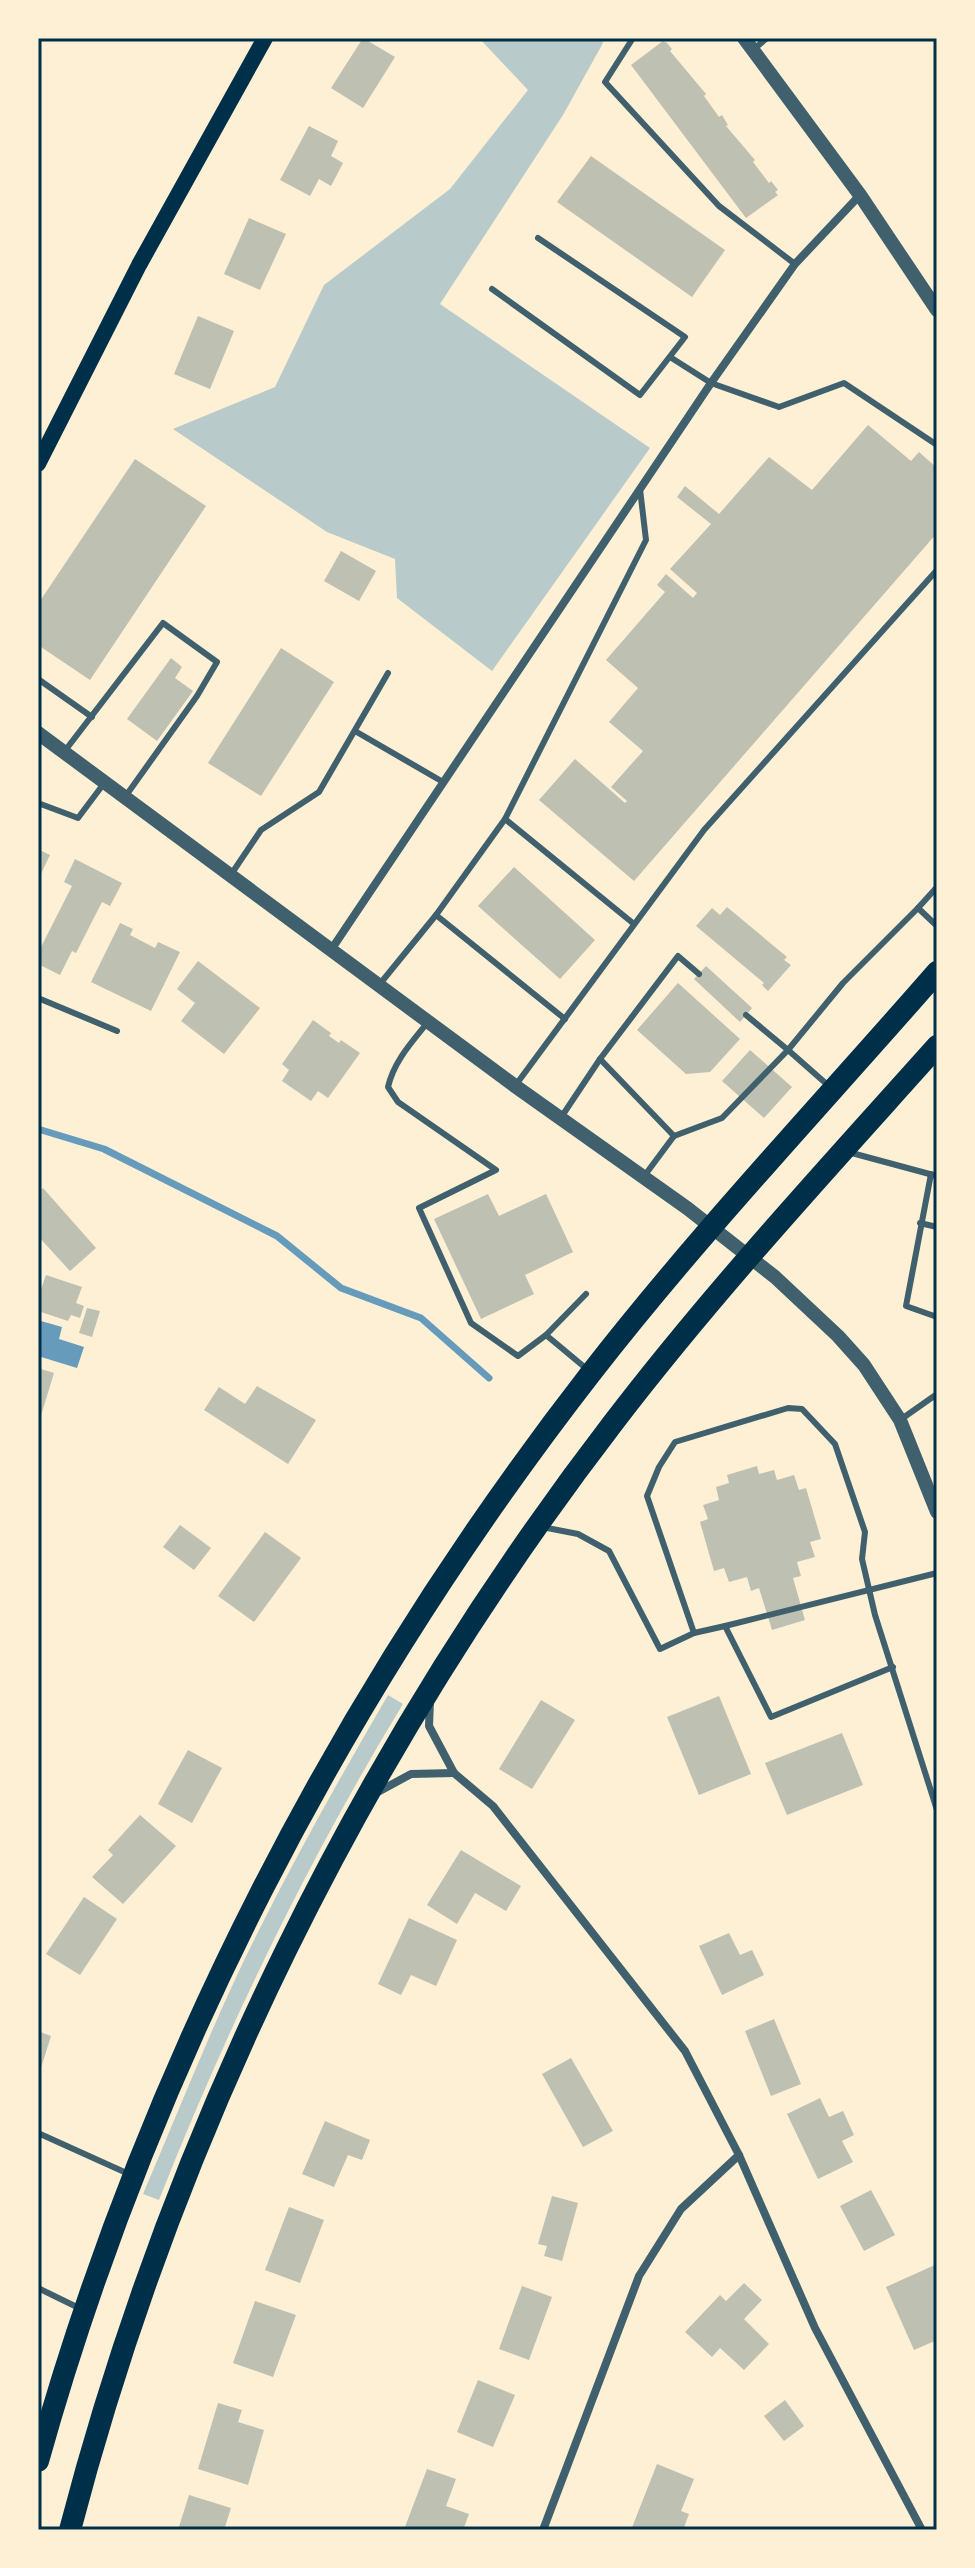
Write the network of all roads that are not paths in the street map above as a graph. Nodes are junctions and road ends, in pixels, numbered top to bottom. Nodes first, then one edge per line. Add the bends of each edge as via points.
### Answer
1 (265, 38) edge
2 (633, 38) edge
3 (767, 38) edge
4 (749, 44) edge
5 (860, 195) junction
6 (538, 238) dead end
7 (795, 264) junction
8 (492, 289) dead end
9 (937, 310) edge
10 (670, 357) junction
11 (711, 383) junction
12 (937, 445) edge
13 (38, 464) edge
14 (640, 488) junction
15 (937, 570) edge
16 (388, 673) dead end
17 (38, 679) edge
18 (92, 717) junction
19 (355, 731) junction
20 (38, 733) edge
21 (64, 753) junction
22 (105, 782) junction
23 (443, 782) junction
24 (125, 797) junction
25 (38, 803) edge
26 (505, 819) junction
27 (230, 876) junction
28 (937, 887) edge
29 (918, 908) junction
30 (436, 915) junction
31 (634, 924) junction
32 (937, 926) edge
33 (331, 950) junction
34 (937, 972) edge
35 (699, 974) dead end
36 (379, 985) junction
37 (38, 998) edge
38 (746, 1015) dead end
39 (565, 1019) junction
40 (428, 1022) junction
41 (117, 1031) dead end
42 (937, 1046) edge
43 (788, 1050) junction
44 (600, 1059) junction
45 (515, 1086) junction
46 (833, 1091) junction
47 (560, 1119) junction
48 (674, 1136) junction
49 (845, 1151) junction
50 (934, 1175) edge
51 (643, 1178) junction
52 (920, 1223) junction
53 (937, 1227) edge
54 (712, 1228) junction
55 (748, 1256) junction
56 (586, 1294) dead end
57 (937, 1317) edge
58 (546, 1335) junction
59 (592, 1373) junction
60 (937, 1394) edge
61 (900, 1420) junction
62 (937, 1512) edge
63 (538, 1527) junction
64 (937, 1573) edge
65 (869, 1590) junction
66 (725, 1626) junction
67 (694, 1633) junction
68 (893, 1667) junction
69 (430, 1689) junction
70 (454, 1773) junction
71 (367, 1798) junction
72 (937, 1810) edge
73 (38, 2133) edge
74 (739, 2155) junction
75 (134, 2176) junction
76 (38, 2288) edge
77 (85, 2311) junction
78 (38, 2461) edge
79 (70, 2530) edge
80 (543, 2530) edge
81 (922, 2530) edge

1 - 13 main road via 139,265
2 - 7 lane via 605,82 719,206
3 - 4 lane
4 - 5 street
5 - 7 street
5 - 9 street
6 - 10 lane via 685,337
7 - 11 street
8 - 10 lane via 640,395
10 - 11 lane
11 - 12 lane via 779,407 844,383
11 - 14 street
14 - 23 street
14 - 26 lane via 646,540
15 - 31 lane via 704,830
16 - 19 lane
17 - 18 lane
18 - 21 lane
18 - 24 lane via 163,623 217,662
19 - 23 lane
19 - 27 lane via 319,792 261,830
20 - 21 street
21 - 22 street
22 - 24 street
22 - 25 lane via 78,818
23 - 33 street
24 - 27 street
26 - 30 lane
26 - 31 lane
27 - 33 street
28 - 29 lane
29 - 32 lane
29 - 43 lane via 843,983
30 - 36 lane
30 - 39 lane
31 - 39 lane
33 - 36 street
34 - 46 highway
35 - 44 lane via 678,956
36 - 40 street
37 - 41 lane
38 - 43 lane
39 - 45 lane
40 - 45 street
40 - 58 lane via 400,1057 388,1087 398,1102 496,1170 419,1208 471,1323 518,1356
42 - 49 highway
43 - 46 lane
43 - 48 lane via 722,1118
44 - 47 lane
44 - 48 lane
45 - 47 street
46 - 54 highway
47 - 51 street
48 - 51 lane
49 - 50 lane
49 - 55 highway
50 - 52 lane
51 - 54 street
52 - 53 lane
52 - 57 lane via 906,1306
54 - 55 street
54 - 59 highway
55 - 61 street via 838,1336
55 - 63 highway
56 - 58 lane
58 - 59 lane
59 - 75 highway via 487,1513 364,1704 240,1935
60 - 61 lane
61 - 62 street
63 - 67 lane via 578,1534 609,1551 660,1649
63 - 69 highway
64 - 65 lane
65 - 66 lane
65 - 67 lane via 862,1559 865,1532 835,1444 802,1409 788,1408 675,1442 659,1467 647,1496
65 - 68 lane
66 - 67 lane
66 - 68 lane via 771,1717
68 - 72 lane
69 - 70 street via 429,1726
69 - 71 highway
70 - 71 street via 411,1774
70 - 74 street via 493,1806 685,2051
71 - 79 highway via 287,1950 197,2149 137,2308
73 - 75 lane
74 - 80 street via 681,2209 639,2276
74 - 81 street via 815,2328
75 - 77 highway
76 - 77 lane
77 - 78 highway

